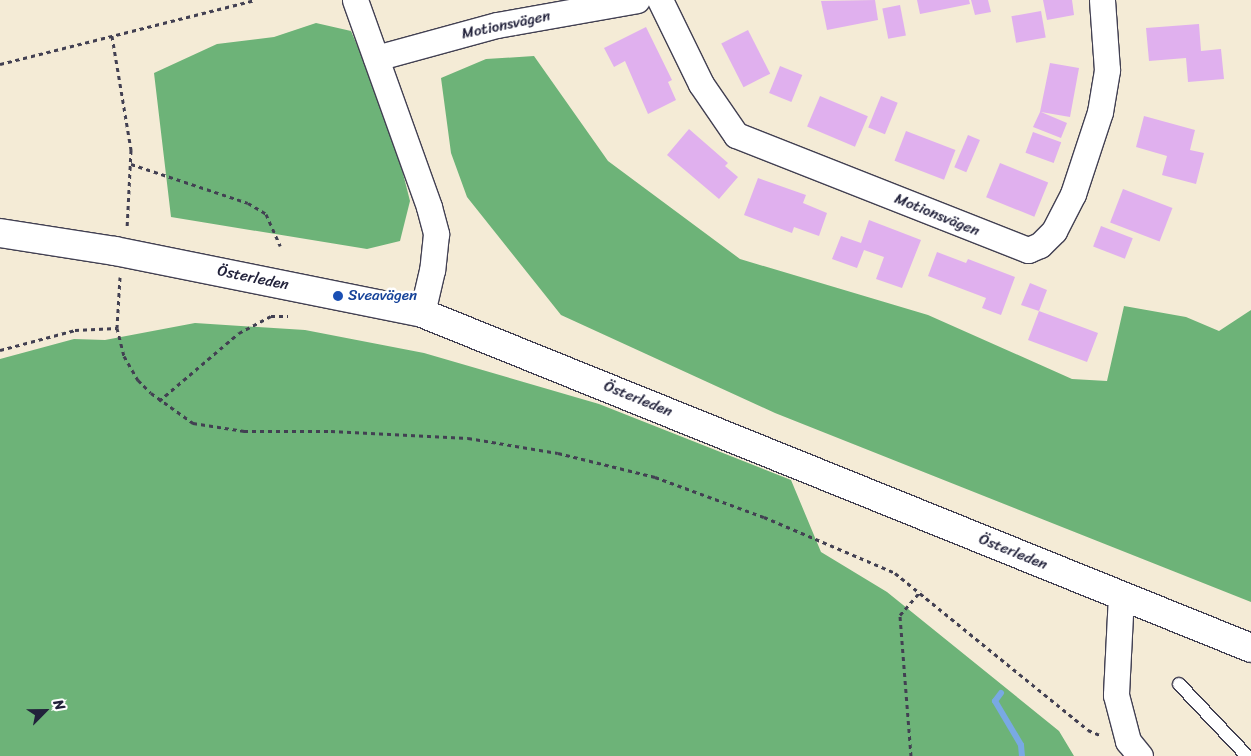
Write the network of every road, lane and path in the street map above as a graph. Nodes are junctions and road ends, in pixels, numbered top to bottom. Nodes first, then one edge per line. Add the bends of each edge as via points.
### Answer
1 (255, 0) edge
2 (355, 0) edge
3 (637, 0) edge
4 (660, 0) edge
5 (1102, 0) edge
6 (112, 36) junction
7 (376, 58) junction
8 (0, 64) edge
9 (131, 164) junction
10 (127, 230) dead end
11 (0, 233) edge
12 (280, 246) dead end
13 (120, 276) dead end
14 (422, 313) junction
15 (288, 316) dead end
16 (117, 328) junction
17 (0, 350) edge
18 (159, 400) junction
19 (921, 591) junction
20 (1120, 595) junction
21 (1251, 648) edge
22 (1178, 684) dead end
23 (1134, 748) edge
24 (911, 756) edge
25 (1247, 756) edge

1 - 6 path
2 - 7 street
3 - 7 street, Motionsvägen via 497,25
4 - 5 street, Motionsvägen via 701,84 736,135 1028,250 1040,245 1054,231 1073,194 1100,112 1107,70
6 - 8 path
6 - 9 path
7 - 14 street via 436,234
9 - 10 path
9 - 12 path via 248,203 266,214
11 - 14 main road, Österleden via 115,251
13 - 16 path
14 - 20 main road, Österleden
15 - 18 path via 271,316 239,333
16 - 17 path via 75,330
16 - 18 path via 130,367
18 - 19 path via 184,418 213,428 448,437 522,446 600,462 654,477 843,548 895,573
19 - 23 path via 1088,730
19 - 24 path via 900,615
20 - 21 main road, Österleden
20 - 23 street via 1116,695
22 - 25 lane

